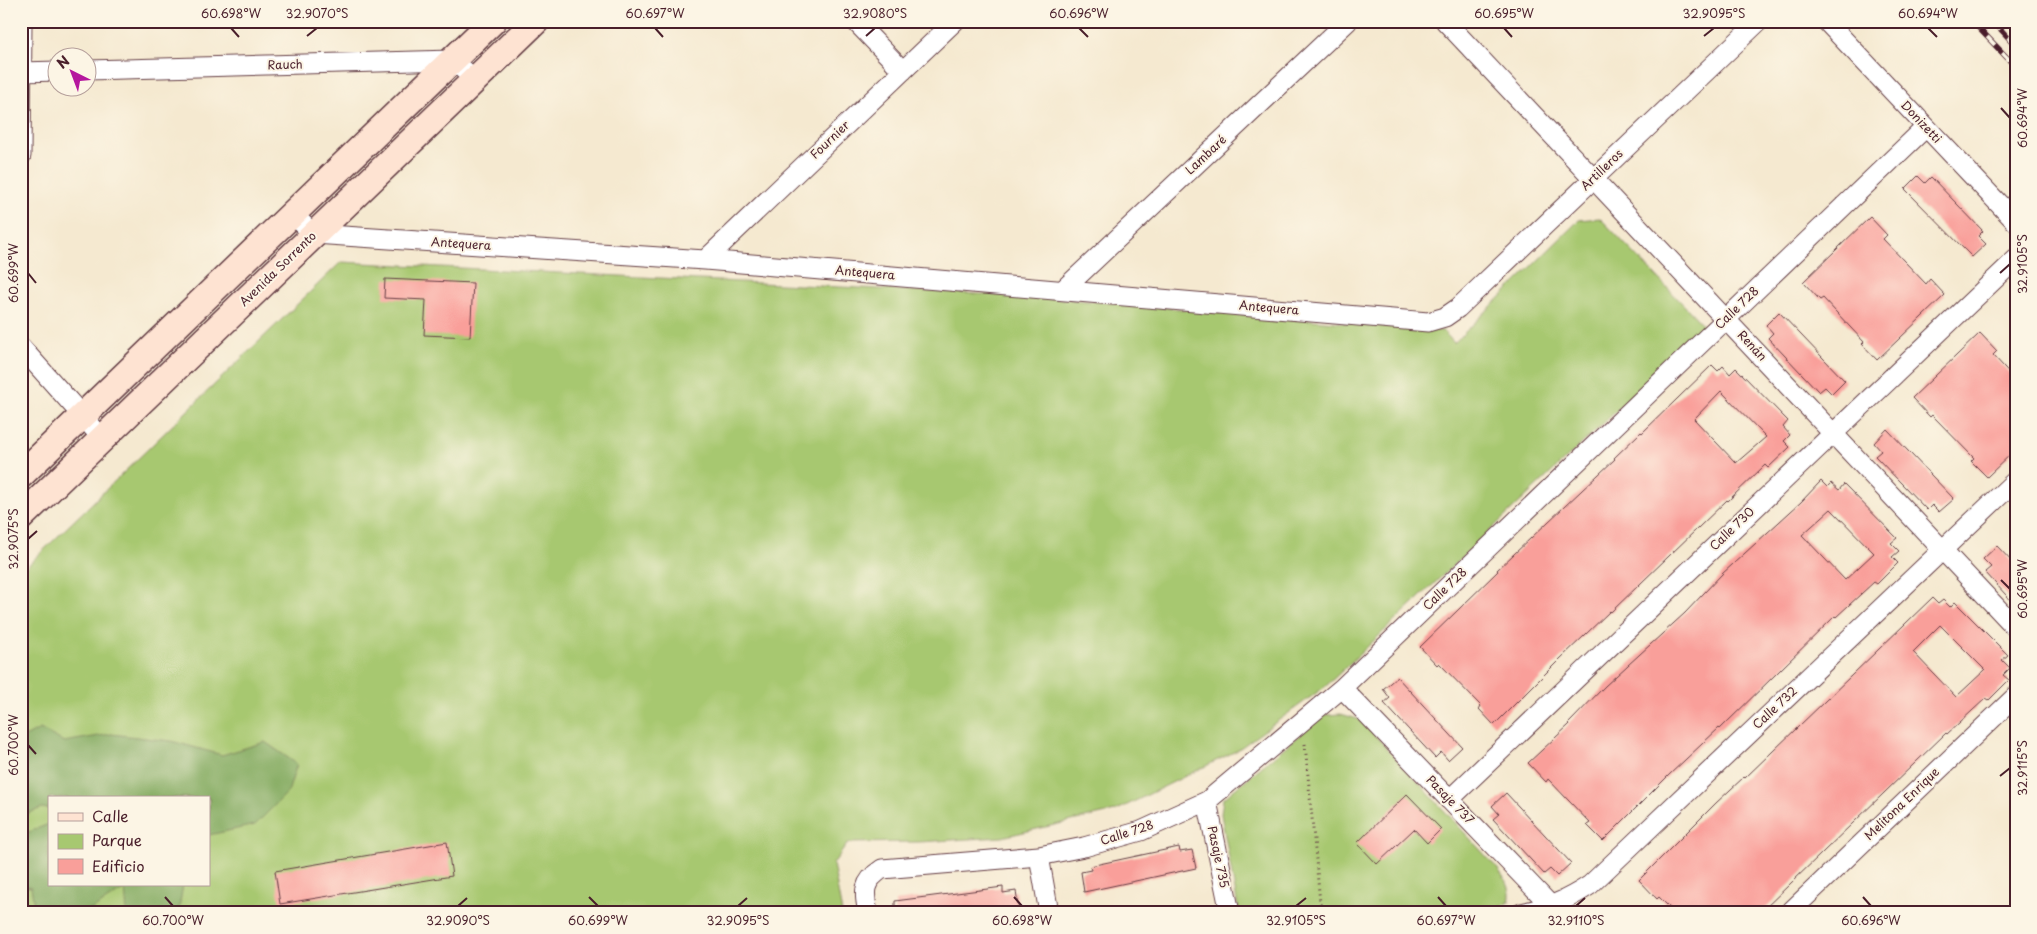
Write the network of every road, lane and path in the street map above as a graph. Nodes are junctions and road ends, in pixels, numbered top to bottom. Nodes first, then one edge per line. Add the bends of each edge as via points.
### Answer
1 (22, 21) edge
2 (493, 21) edge
3 (536, 21) edge
4 (855, 21) edge
5 (956, 21) edge
6 (1348, 21) edge
7 (1446, 21) edge
8 (1758, 21) edge
9 (1826, 21) edge
10 (452, 60) junction
11 (98, 70) edge
12 (48, 71) edge
13 (903, 71) junction
14 (22, 72) edge
15 (475, 80) junction
16 (1926, 127) junction
17 (21, 156) edge
18 (1594, 178) junction
19 (292, 214) junction
20 (2016, 222) edge
21 (314, 234) junction
22 (2016, 259) edge
23 (705, 260) junction
24 (1064, 290) junction
25 (1445, 317) joint
26 (1726, 319) junction
27 (21, 347) edge
28 (82, 416) junction
29 (1833, 434) junction
30 (102, 438) junction
31 (21, 475) edge
32 (2016, 480) edge
33 (21, 517) edge
34 (1942, 550) junction
35 (2016, 628) edge
36 (1342, 688) junction
37 (2016, 696) edge
38 (1303, 721) junction
39 (1207, 800) junction
40 (1449, 800) junction
41 (1039, 856) junction
42 (1555, 909) edge
43 (868, 913) edge
44 (1049, 913) edge
45 (1230, 913) edge
46 (1321, 913) edge
47 (1521, 913) edge
48 (1789, 913) edge

1 - 14 street
2 - 10 main road
3 - 15 main road, Avenida Sorrento
4 - 13 street
5 - 13 street, Fournier
6 - 24 street, Lambaré
7 - 18 street, Renán
8 - 18 street, Artilleros
9 - 16 street, Donizetti
10 - 11 street, Rauch
10 - 15 street
10 - 19 main road
12 - 14 street
13 - 23 street, Fournier
14 - 17 street
15 - 21 main road, Avenida Sorrento
16 - 20 street, Donizetti
16 - 26 street, Calle 728
18 - 25 street, Artilleros
18 - 26 street, Renán
19 - 21 street
19 - 28 main road
21 - 23 street, Antequera
21 - 30 main road, Avenida Sorrento
22 - 29 street, Calle 730
23 - 24 street, Antequera
24 - 25 street, Antequera via 1428,322
26 - 29 street, Renán
26 - 36 street, Calle 728
27 - 28 street
28 - 30 street
28 - 31 main road
29 - 34 street, Renán
29 - 40 street, Calle 730
30 - 33 main road, Avenida Sorrento
32 - 34 street, Calle 732
34 - 35 street, Renán
34 - 42 street, Calle 732 via 1590,884
36 - 38 street, Calle 728
36 - 40 street, Pasaje 737
37 - 48 street, Melitona Enrique
38 - 39 street, Calle 728
38 - 46 path
39 - 41 street, Calle 728 via 1141,831
39 - 45 street, Pasaje 735
40 - 42 street, Pasaje 737
41 - 43 street, Calle 728 via 882,869 866,884
41 - 44 street
42 - 47 street, Calle 732

